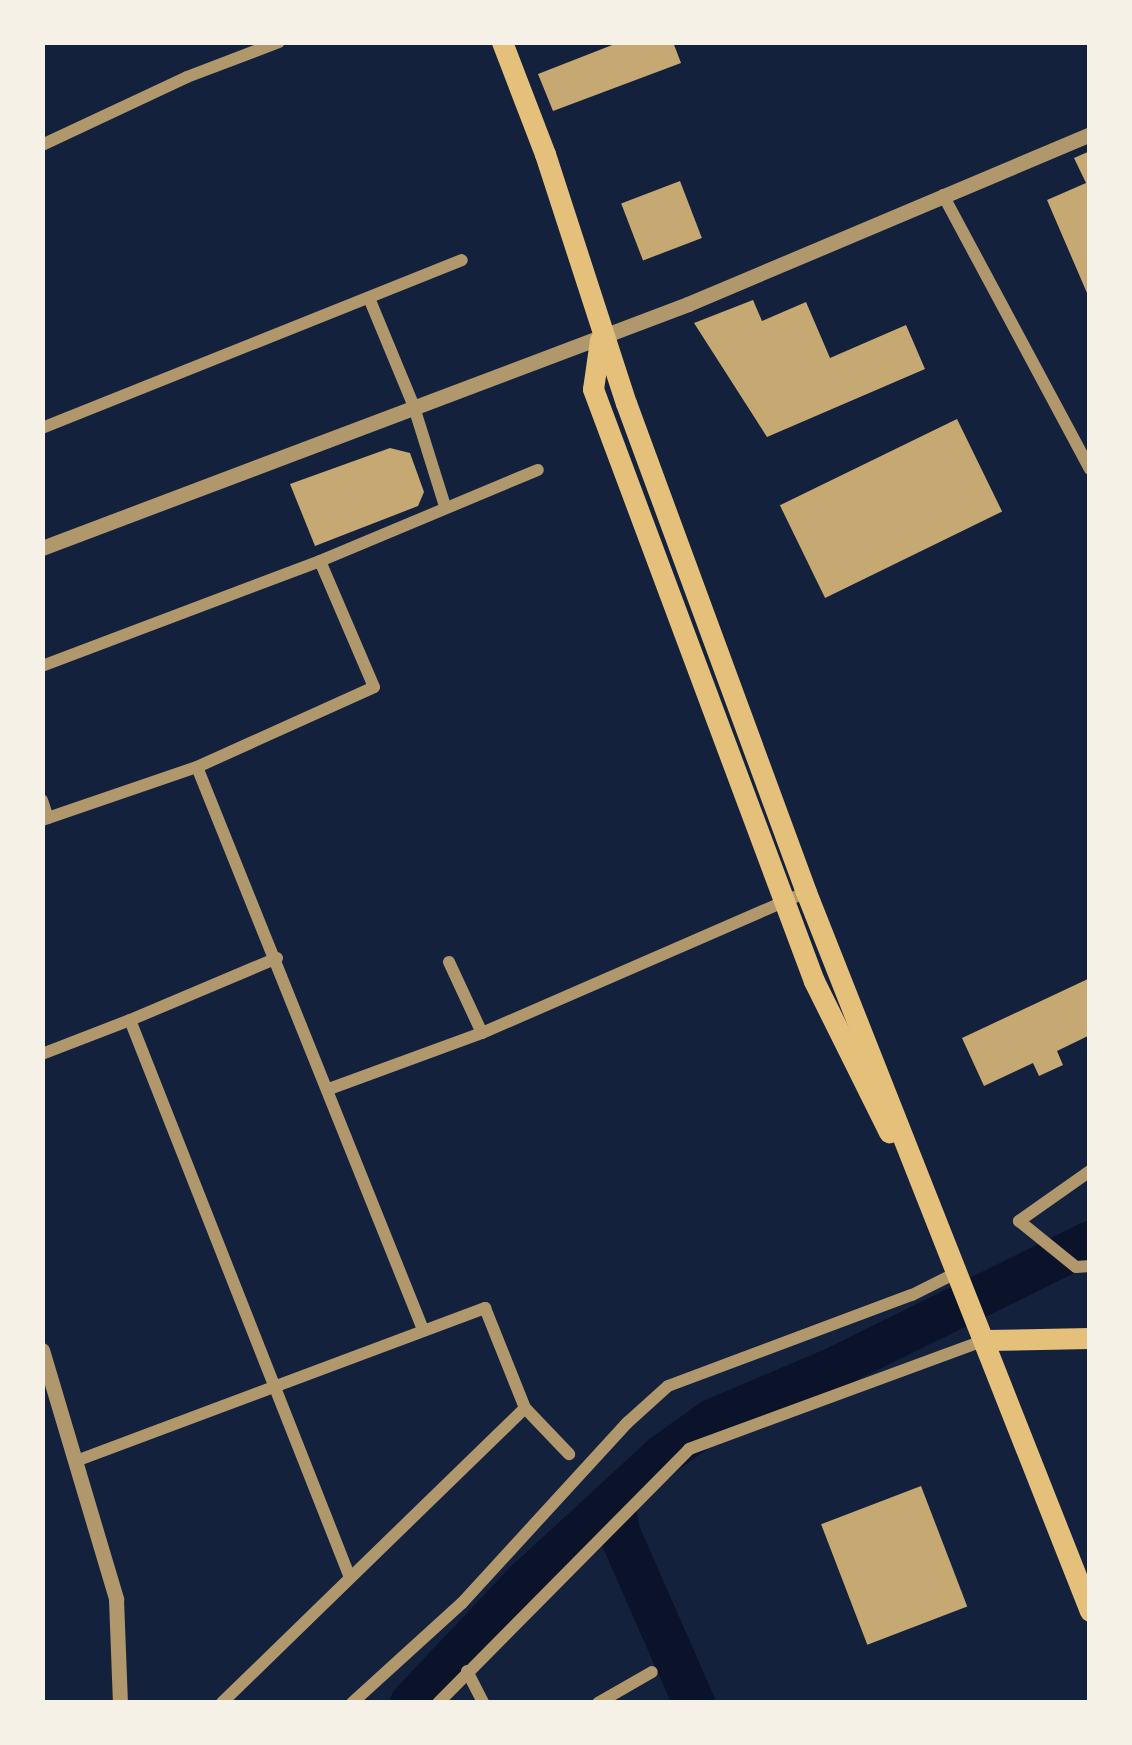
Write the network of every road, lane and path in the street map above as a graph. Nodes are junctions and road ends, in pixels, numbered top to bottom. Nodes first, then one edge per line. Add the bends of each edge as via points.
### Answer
1 (279, 42) edge
2 (502, 42) edge
3 (1090, 134) edge
4 (42, 145) edge
5 (943, 195) junction
6 (462, 260) dead end
7 (369, 298) junction
8 (602, 333) junction
9 (412, 404) junction
10 (42, 428) edge
11 (1090, 469) edge
12 (538, 470) dead end
13 (445, 506) junction
14 (42, 548) edge
15 (320, 561) junction
16 (42, 666) edge
17 (197, 767) junction
18 (42, 800) edge
19 (45, 819) edge
20 (806, 892) junction
21 (784, 902) junction
22 (277, 958) junction
23 (449, 962) dead end
24 (130, 1020) junction
25 (482, 1033) junction
26 (42, 1054) edge
27 (328, 1089) junction
28 (1090, 1171) edge
29 (954, 1263) junction
30 (1090, 1265) edge
31 (422, 1327) junction
32 (984, 1333) junction
33 (1090, 1338) edge
34 (42, 1350) edge
35 (275, 1389) junction
36 (525, 1408) junction
37 (568, 1454) dead end
38 (76, 1461) junction
39 (349, 1574) junction
40 (1090, 1611) edge
41 (467, 1671) junction
42 (652, 1672) dead end
43 (120, 1703) edge
44 (222, 1703) edge
45 (352, 1703) edge
46 (438, 1703) edge
47 (483, 1703) edge
48 (598, 1703) edge

1 - 4 street
2 - 8 highway
3 - 5 street
5 - 8 street
5 - 11 street
6 - 7 street
7 - 9 street
7 - 10 street
8 - 9 street
8 - 20 highway
8 - 21 highway via 593,389
9 - 13 street
9 - 14 street
12 - 13 street
13 - 15 street
15 - 16 street
15 - 17 street via 374,687
17 - 19 street
17 - 22 street
18 - 19 street
20 - 21 street
20 - 29 highway
21 - 25 street
21 - 29 highway via 814,982
22 - 24 street
22 - 27 street
23 - 25 street
24 - 26 street
24 - 35 street
25 - 27 street
27 - 31 street
28 - 30 street via 1019,1221 1076,1268
29 - 32 highway
29 - 45 street via 912,1295 668,1386 462,1603
31 - 35 street
31 - 36 street via 485,1308
32 - 33 highway
32 - 40 highway
32 - 41 street via 689,1449
34 - 38 street
35 - 38 street
35 - 39 street
36 - 37 street
36 - 39 street
38 - 43 street via 116,1600
39 - 44 street
41 - 46 street
41 - 47 street
42 - 48 street

